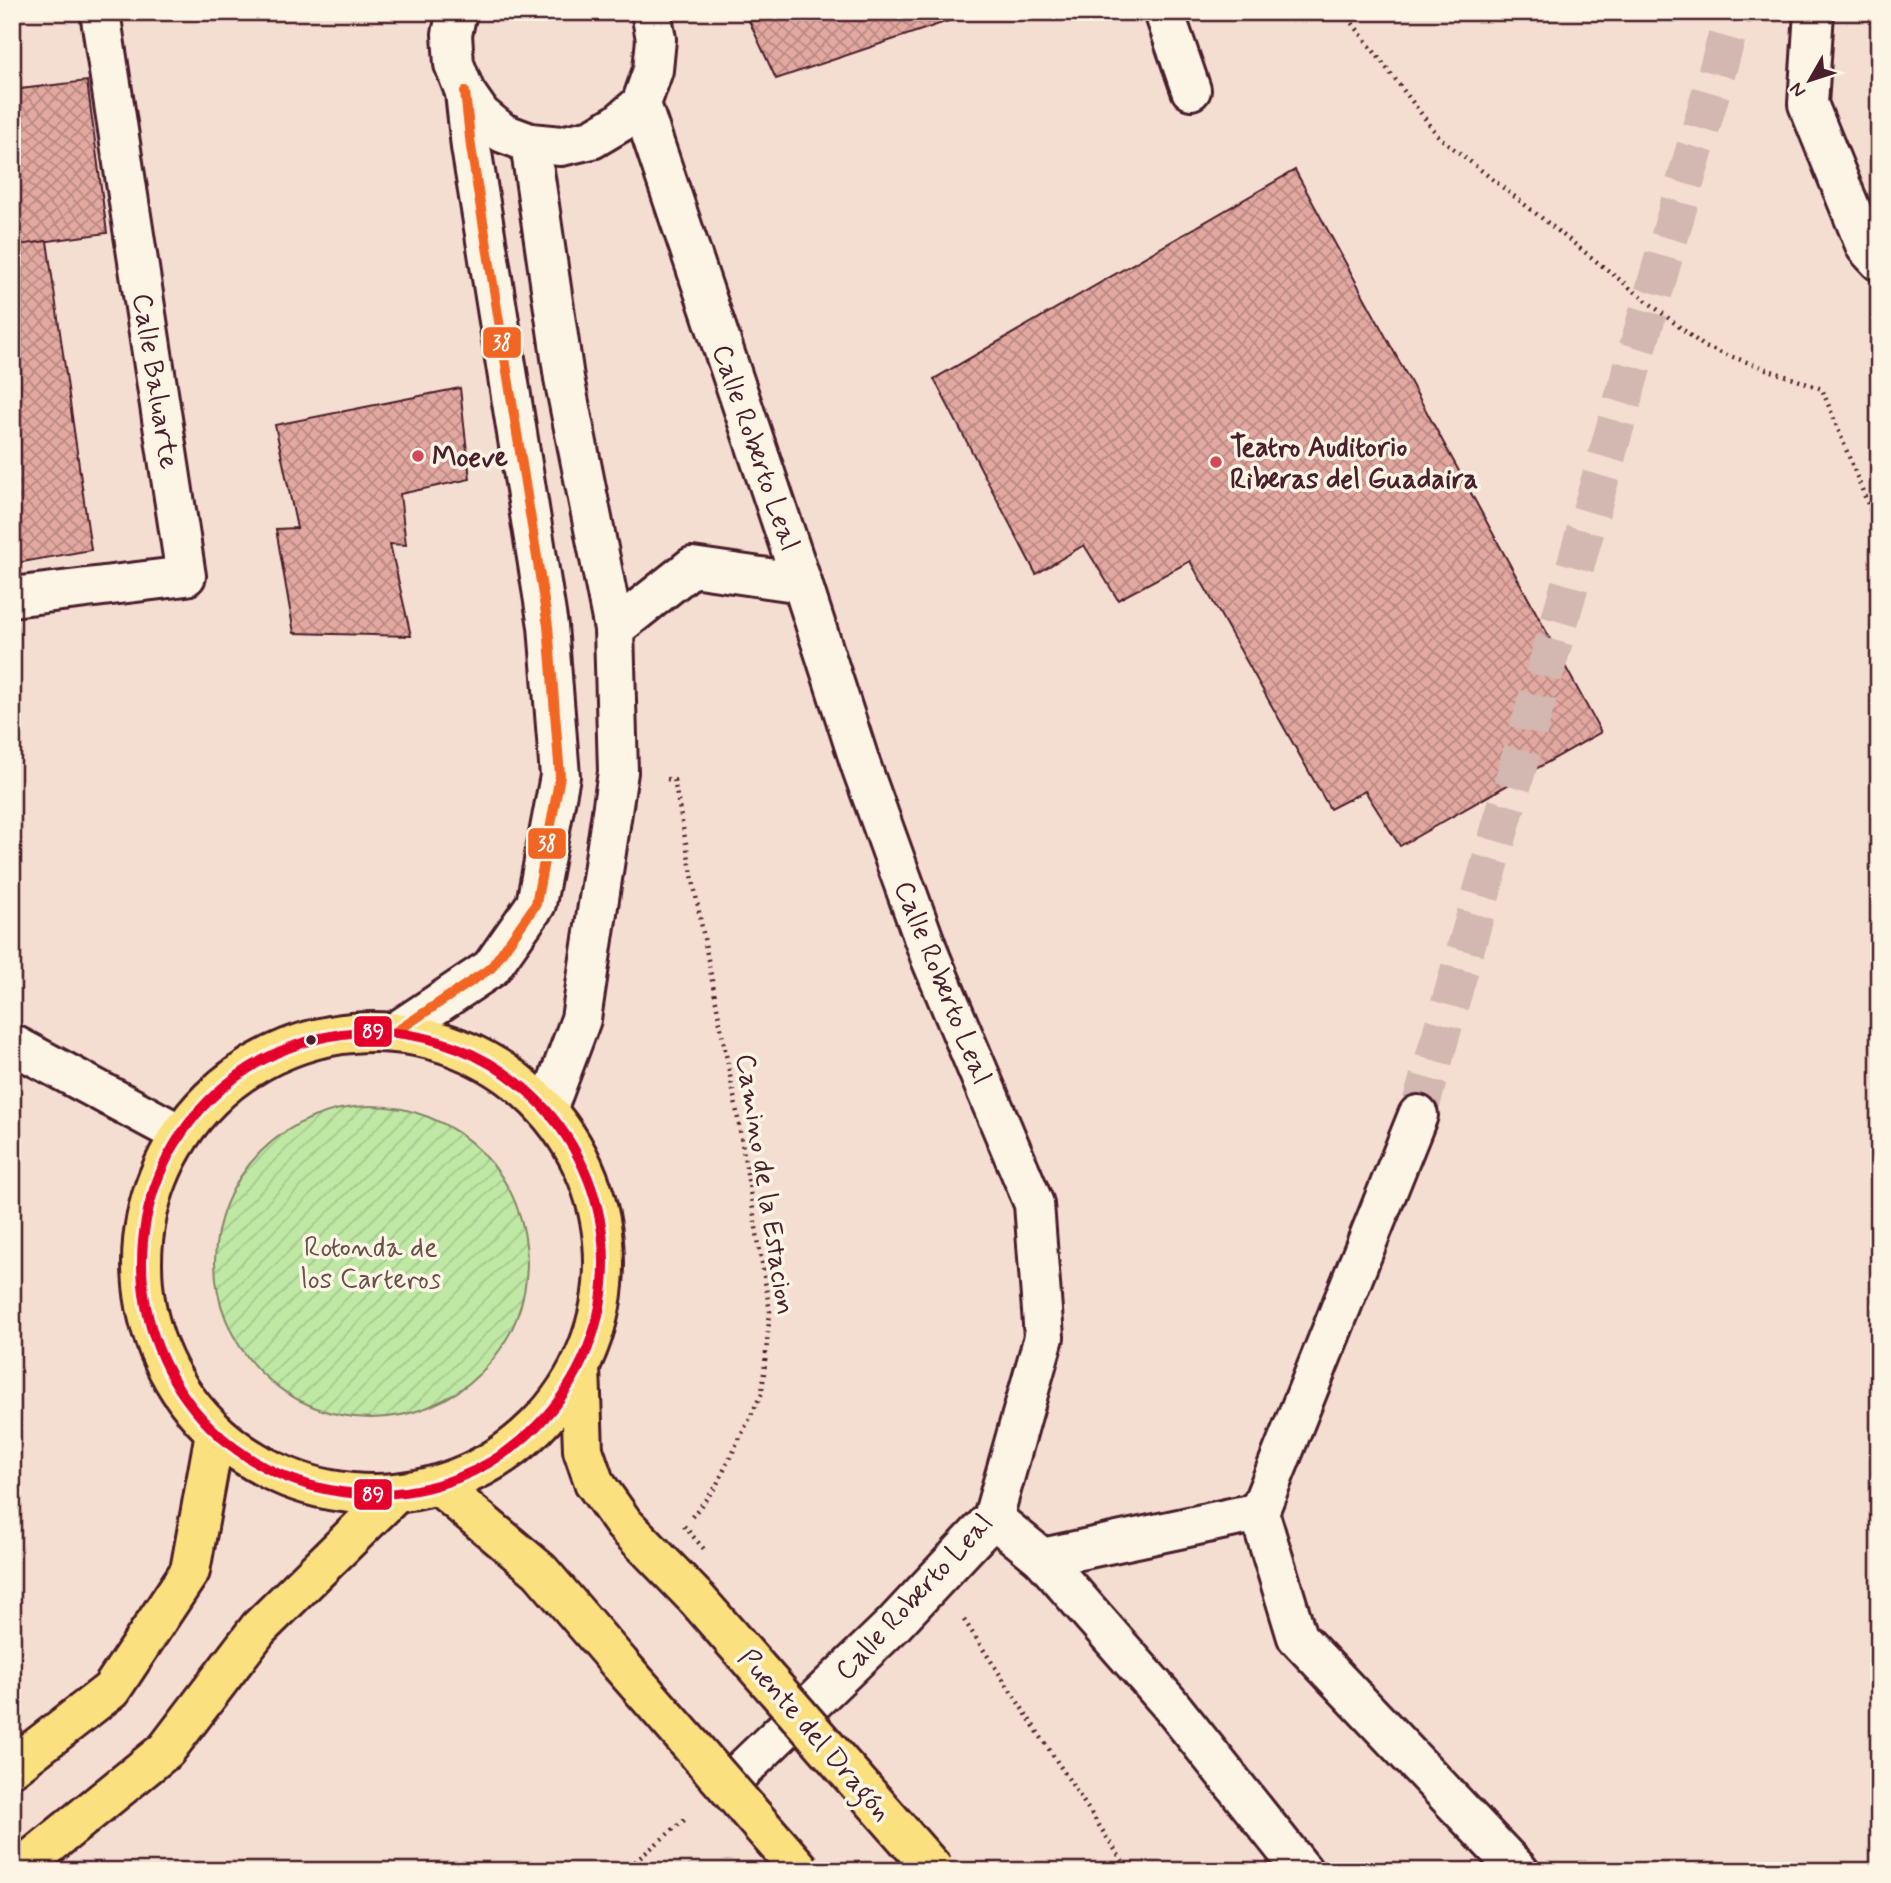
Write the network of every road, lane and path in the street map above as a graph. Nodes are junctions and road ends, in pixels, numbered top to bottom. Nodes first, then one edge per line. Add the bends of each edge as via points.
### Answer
1 (100, 12) edge
2 (651, 12) edge
3 (1164, 12) edge
4 (1344, 12) edge
5 (1814, 12) edge
6 (446, 19) edge
7 (1191, 90) dead end
8 (465, 92) junction
9 (641, 104) junction
10 (530, 143) junction
11 (1879, 261) edge
12 (1879, 532) edge
13 (802, 583) junction
14 (12, 597) edge
15 (614, 629) junction
16 (618, 772) junction
17 (397, 1031) junction
18 (12, 1044) edge
19 (547, 1110) junction
20 (1418, 1115) tunnel mouth
21 (178, 1133) junction
22 (580, 1368) junction
23 (215, 1433) junction
24 (439, 1486) junction
25 (395, 1494) junction
26 (1259, 1512) junction
27 (993, 1518) junction
28 (1042, 1558) junction
29 (657, 1559) junction
30 (937, 1578) junction
31 (12, 1767) edge
32 (733, 1779) joint
33 (17, 1871) edge
34 (624, 1871) edge
35 (801, 1871) edge
36 (935, 1871) edge
37 (1129, 1871) edge
38 (1303, 1871) edge
39 (1519, 1871) edge

1 - 14 street, Calle Baluarte via 186,576
2 - 9 street via 656,39 653,70
3 - 7 street
4 - 12 path via 1439,137 1705,347 1822,389
5 - 11 street via 1808,104 1866,247
6 - 8 street via 454,64
8 - 10 street via 481,115 503,133
8 - 17 street via 548,626 560,776 536,904 491,968
9 - 10 street via 592,139 561,145
9 - 13 street, Calle Roberto Leal
10 - 15 street via 564,378
13 - 15 street via 692,567
13 - 27 street, Calle Roberto Leal via 861,766 931,959 1034,1204 1044,1337
15 - 16 street
16 - 19 street via 581,1018
16 - 29 path, Camino de la Estacion via 674,780 770,1312 762,1393 716,1488
17 - 19 main road via 453,1045 504,1071
17 - 21 main road via 333,1034 273,1052 220,1086
18 - 21 street
19 - 22 main road via 588,1177 603,1234 600,1312
20 - 26 street
21 - 23 main road via 151,1192 142,1244 148,1321 173,1382
22 - 24 main road via 532,1433 489,1465
22 - 29 main road, Puente del Dragón via 587,1466 624,1524
23 - 25 main road via 268,1470 330,1491
23 - 31 main road via 190,1571 111,1690
24 - 25 main road
24 - 35 main road, bridge via 540,1571
25 - 33 main road via 259,1628 166,1750
26 - 28 street
26 - 39 street via 1297,1637
27 - 28 street
27 - 30 street, Calle Roberto Leal
28 - 38 street via 1169,1703
29 - 36 main road, Puente del Dragón, bridge
30 - 32 street, Calle Roberto Leal
30 - 37 path
32 - 34 path

